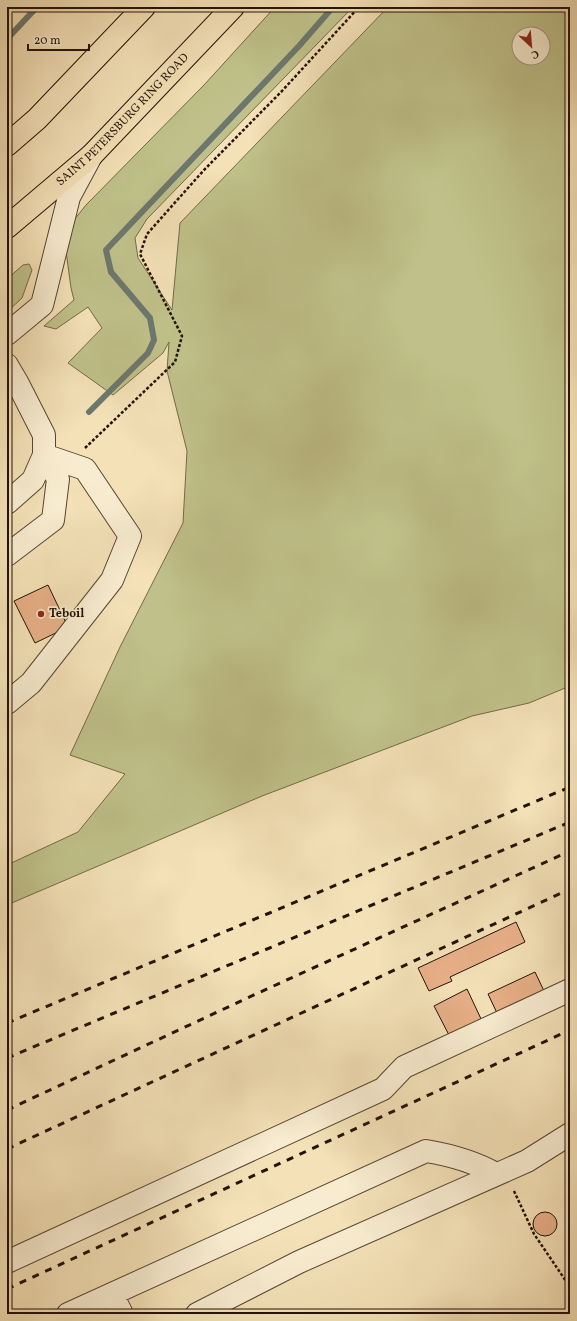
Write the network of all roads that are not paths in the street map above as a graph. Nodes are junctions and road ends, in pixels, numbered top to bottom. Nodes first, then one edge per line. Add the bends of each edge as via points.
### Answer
1 (144, 7) edge
2 (233, 7) edge
3 (7, 145) edge
4 (91, 156) junction
5 (7, 227) edge
6 (7, 334) edge
7 (7, 366) edge
8 (44, 455) junction
9 (7, 503) edge
10 (7, 555) edge
11 (7, 703) edge
12 (570, 990) edge
13 (570, 1134) edge
14 (500, 1173) junction
15 (7, 1262) edge
16 (112, 1294) junction
17 (68, 1314) edge
18 (122, 1314) edge
19 (197, 1314) edge

1 - 3 highway via 37,119
2 - 4 highway, SAINT PETERSBURG RING ROAD
4 - 5 highway, SAINT PETERSBURG RING ROAD
4 - 6 lane via 69,197 42,305
7 - 8 lane via 44,435
8 - 9 lane via 33,480
8 - 10 lane via 58,479 53,520
8 - 11 lane via 85,469 130,536 112,580 31,683
12 - 15 lane via 404,1066 383,1089
13 - 14 lane via 527,1161
14 - 16 lane via 442,1153 426,1151
14 - 19 lane via 299,1262
16 - 17 lane
16 - 18 lane

